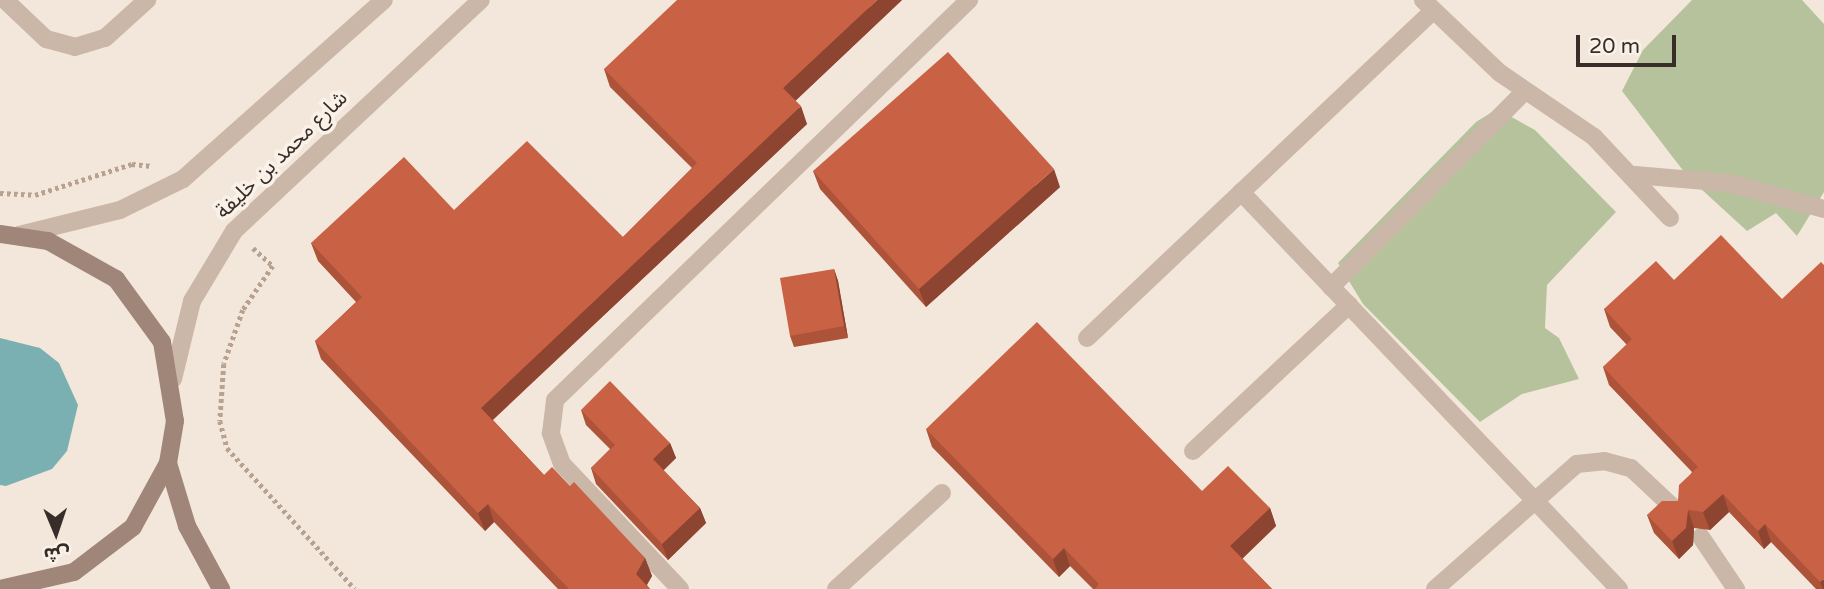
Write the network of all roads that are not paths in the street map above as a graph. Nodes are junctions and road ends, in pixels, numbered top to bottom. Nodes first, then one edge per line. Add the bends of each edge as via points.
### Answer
1 (5, 0) edge
2 (147, 0) edge
3 (384, 0) edge
4 (481, 0) edge
5 (970, 0) edge
6 (1428, 5) edge
7 (1525, 91) junction
8 (1635, 175) junction
9 (1241, 192) junction
10 (1824, 209) edge
11 (1670, 218) dead end
12 (0, 234) edge
13 (19, 235) junction
14 (1331, 287) junction
15 (1349, 305) junction
16 (1087, 338) dead end
17 (173, 379) junction
18 (1193, 451) dead end
19 (168, 463) junction
20 (942, 493) dead end
21 (1533, 499) junction
22 (1677, 511) edge
23 (1701, 537) edge
24 (44, 587) edge
25 (0, 589) edge
26 (221, 589) edge
27 (680, 589) edge
28 (836, 589) edge
29 (1435, 589) edge
30 (1619, 589) edge
31 (1736, 589) edge

1 - 2 street via 46,39 75,47 105,38
3 - 13 street, شارع محمد بن خليفة via 183,180 120,210
4 - 17 street, شارع محمد بن خليفة via 234,231 192,300
5 - 27 street via 555,400 551,433 562,464
6 - 7 street
6 - 9 street
7 - 8 street via 1583,128
7 - 14 street
8 - 10 street via 1729,183
8 - 11 street
9 - 14 street
9 - 16 street
12 - 13 main road
13 - 17 main road via 84,256 116,279 143,308
14 - 15 street
15 - 18 street
15 - 21 street
17 - 19 main road
19 - 24 main road via 154,497 105,553
19 - 26 main road via 187,526
20 - 28 street
21 - 22 street via 1564,471 1604,461 1643,476
21 - 29 street
21 - 30 street
23 - 31 street
24 - 25 main road

